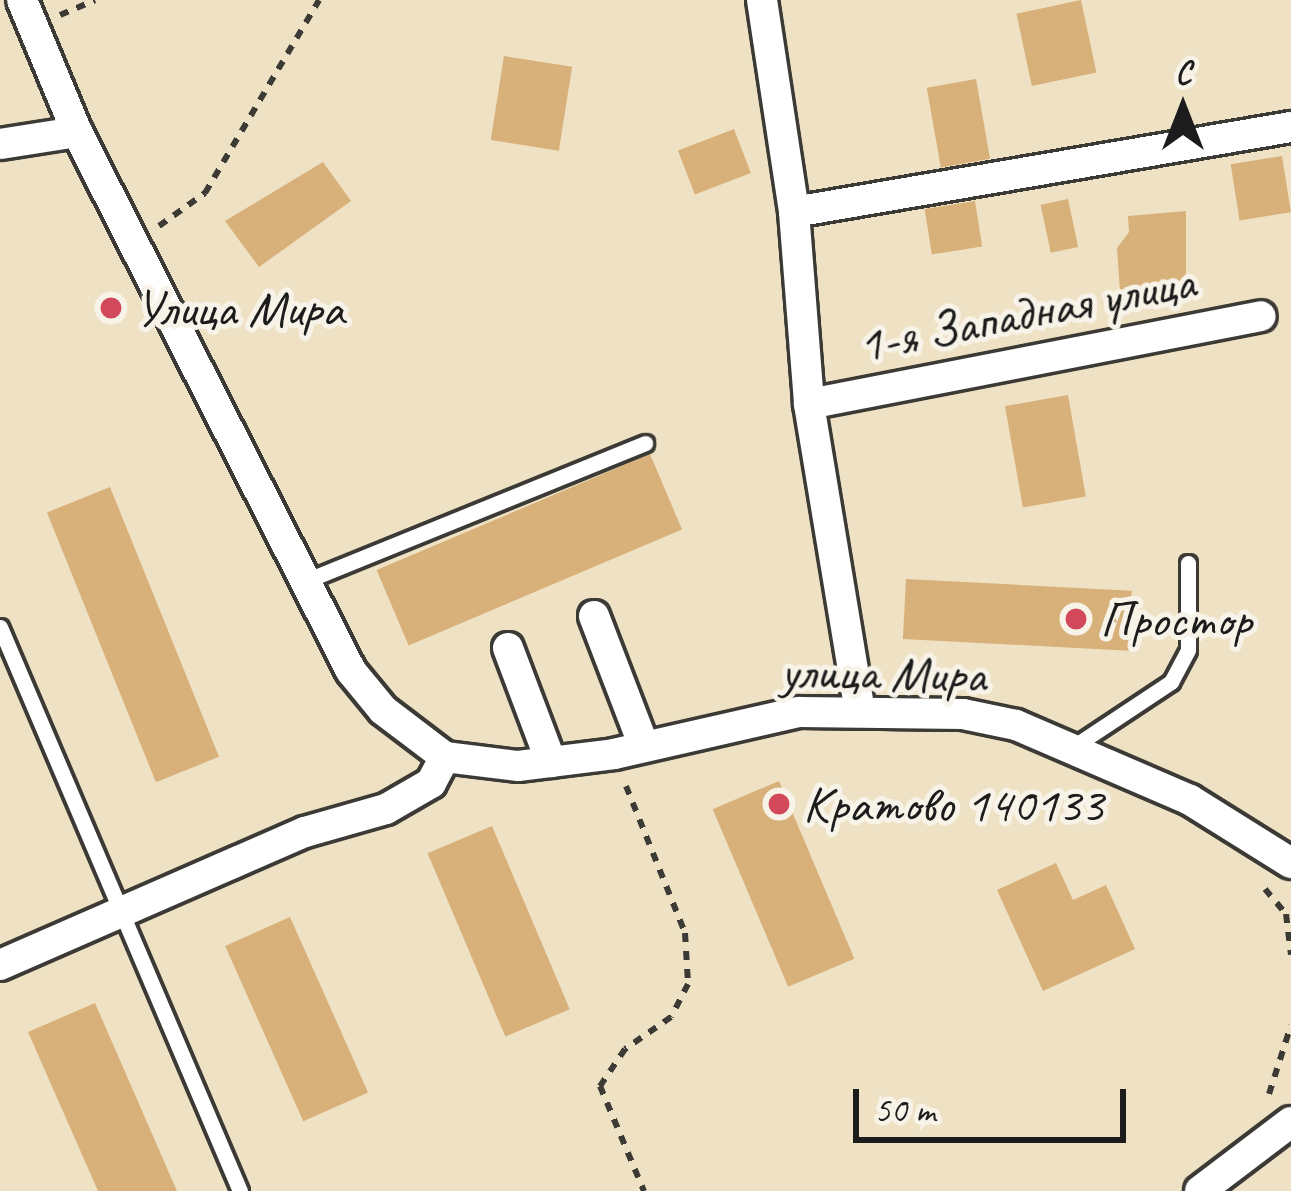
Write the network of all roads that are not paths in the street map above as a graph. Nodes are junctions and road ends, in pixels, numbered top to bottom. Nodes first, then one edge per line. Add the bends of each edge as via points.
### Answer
1 (22, 0) edge
2 (762, 0) edge
3 (1291, 127) edge
4 (77, 132) junction
5 (0, 144) edge
6 (794, 212) junction
7 (1261, 316) dead end
8 (808, 404) junction
9 (645, 443) dead end
10 (1188, 563) dead end
11 (308, 580) junction
12 (594, 616) dead end
13 (0, 627) edge
14 (508, 648) dead end
15 (860, 712) junction
16 (1071, 748) junction
17 (629, 750) junction
18 (446, 758) junction
19 (550, 762) junction
20 (1291, 863) edge
21 (123, 911) junction
22 (0, 965) edge
23 (1291, 1122) edge
24 (240, 1191) edge
25 (1200, 1191) edge

1 - 4 street
2 - 6 street
3 - 6 street
4 - 5 street
4 - 11 street
6 - 8 street
7 - 8 street, 1-я Западная улица
8 - 15 street
9 - 11 lane
10 - 16 lane via 1188,650 1171,682
11 - 18 street via 351,671 383,710
12 - 17 street
13 - 21 lane
14 - 19 street
15 - 16 street, улица Мира via 963,714
15 - 17 street, улица Мира via 799,712
16 - 20 street, улица Мира via 1190,800
17 - 19 street, улица Мира
18 - 19 street, улица Мира
18 - 21 street via 431,783 386,809 305,832
21 - 22 street
21 - 24 lane
23 - 25 street

